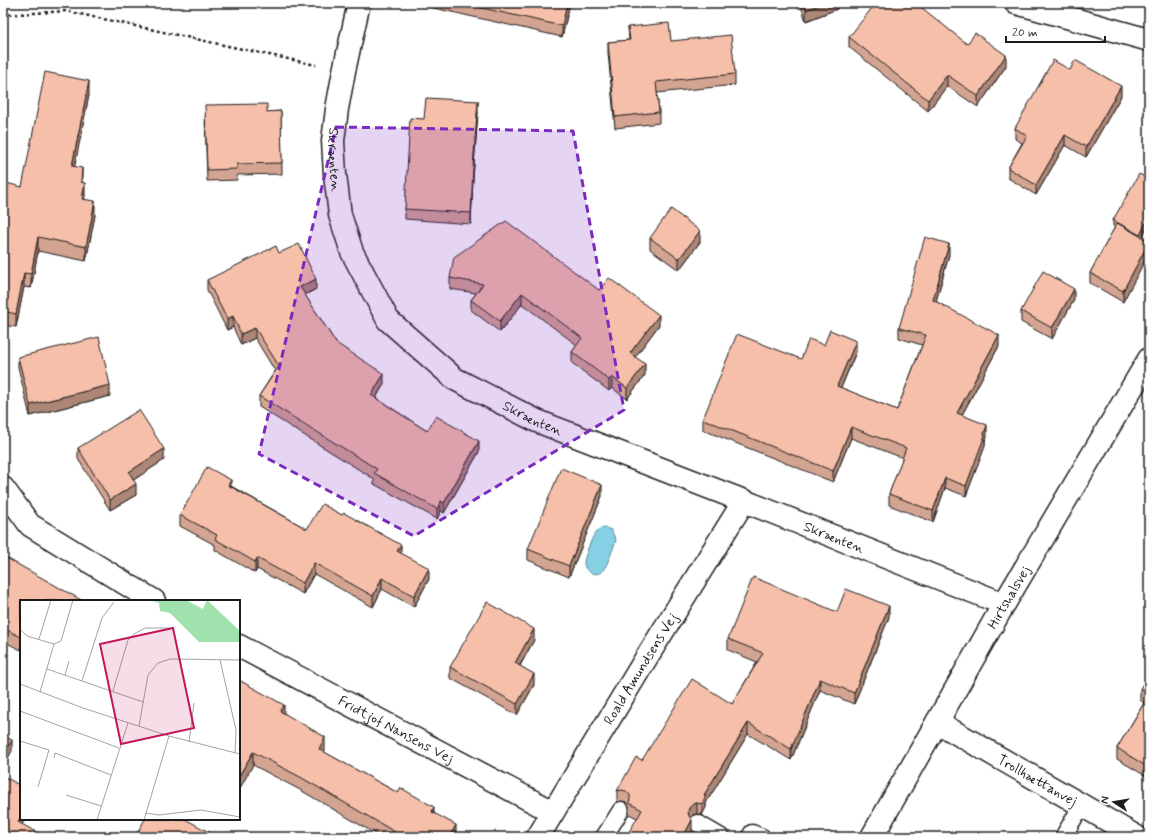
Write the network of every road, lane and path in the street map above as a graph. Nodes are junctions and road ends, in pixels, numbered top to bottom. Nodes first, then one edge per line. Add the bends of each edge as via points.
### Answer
1 (359, 3) edge
2 (1016, 3) edge
3 (3, 15) edge
4 (1149, 40) edge
5 (344, 71) junction
6 (1149, 359) edge
7 (3, 488) edge
8 (744, 501) junction
9 (152, 600) edge
10 (1004, 604) junction
11 (240, 647) edge
12 (937, 722) junction
13 (1082, 805) junction
14 (621, 810) dead end
15 (553, 812) junction
16 (697, 823) dead end
17 (538, 837) edge
18 (604, 837) edge
19 (721, 837) edge
20 (750, 837) edge
21 (762, 837) edge
22 (872, 837) edge
23 (1063, 837) edge
24 (1138, 837) edge

1 - 5 street, Skrænten
2 - 4 street
3 - 5 path via 66,11
5 - 8 street, Skrænten via 333,141 340,215 352,252 388,320 455,380 537,421
6 - 10 street, Hirtshalsvej
7 - 9 street via 30,525
8 - 10 street, Skrænten
8 - 15 street, Roald Amundsens Vej
10 - 12 street, Hirtshalsvej
11 - 15 street, Fridtjof Nansens Vej
12 - 13 street, Trollhættanvej
12 - 22 street, Hirtshalsvej
13 - 23 lane
13 - 24 street, Trollhættanvej
14 - 18 lane
15 - 17 street, Roald Amundsens Vej
16 - 19 lane
20 - 21 lane via 752,833

